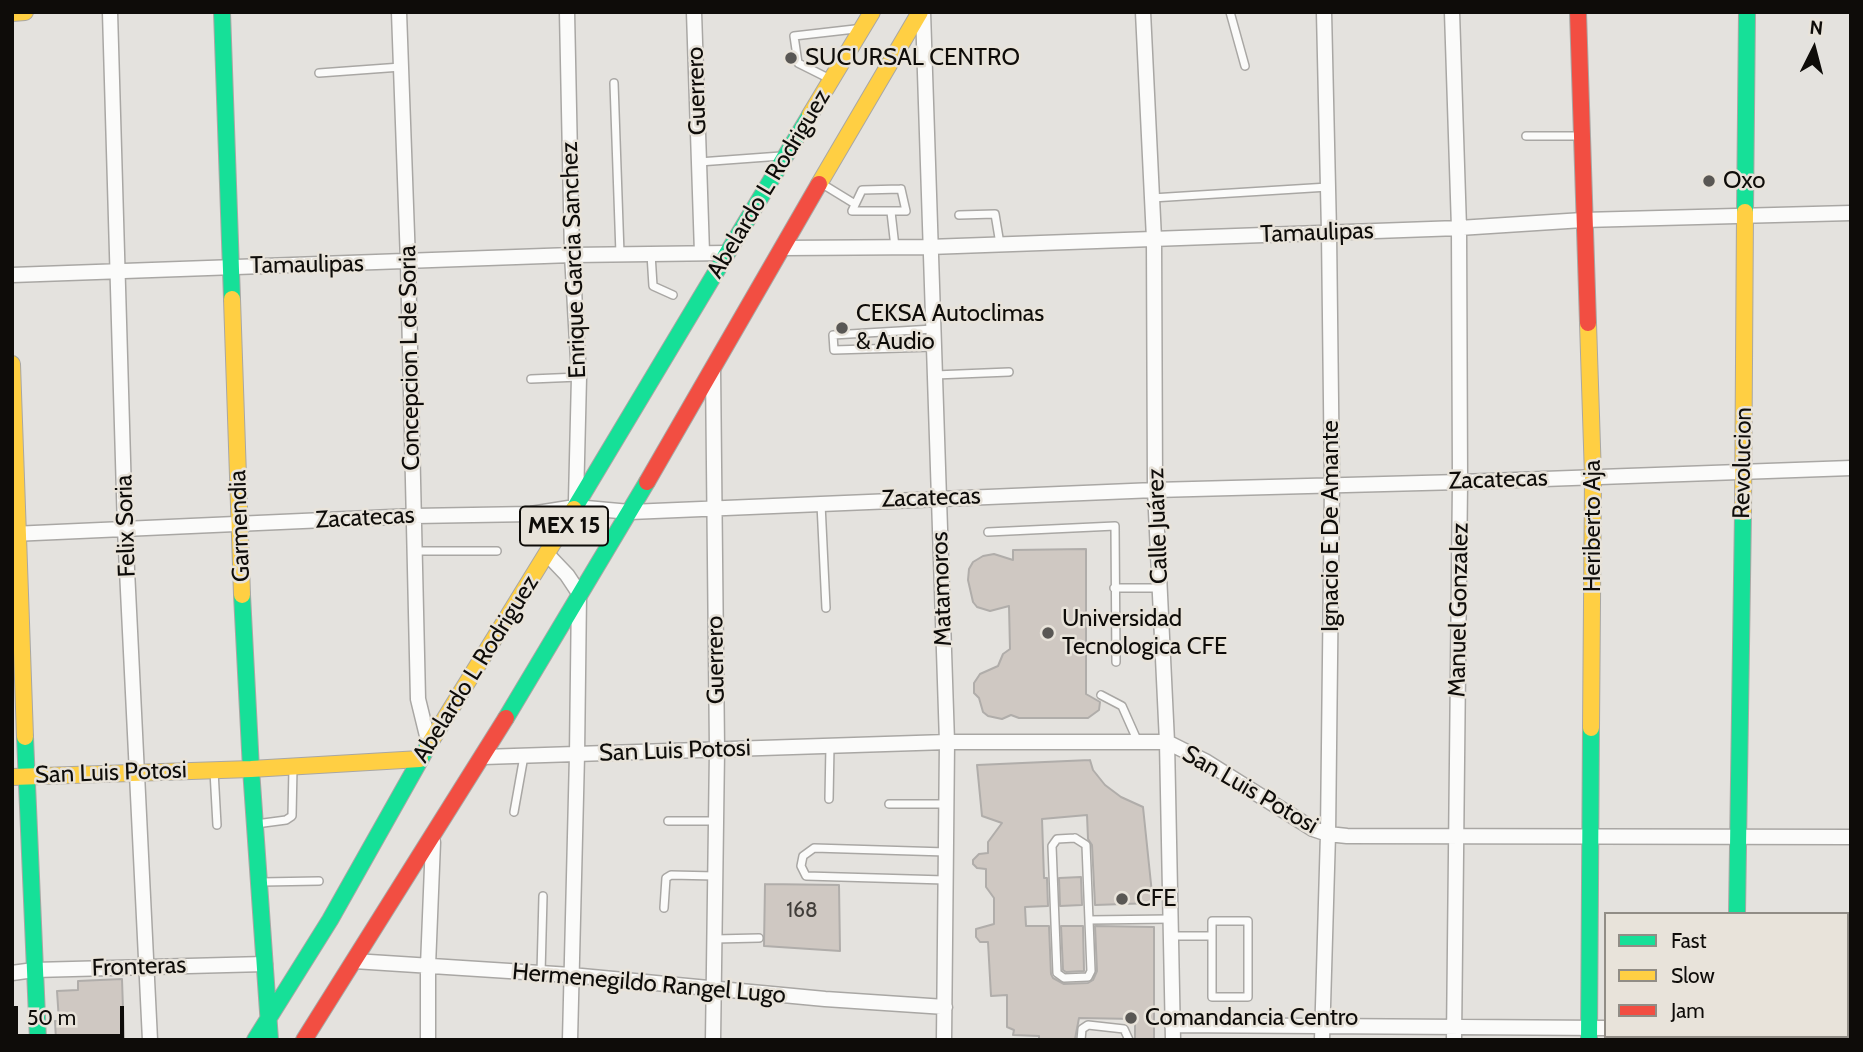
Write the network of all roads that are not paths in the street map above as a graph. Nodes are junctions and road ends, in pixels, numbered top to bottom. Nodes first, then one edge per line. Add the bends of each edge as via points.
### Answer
1 (25, 12) edge
2 (110, 12) edge
3 (222, 12) edge
4 (399, 12) edge
5 (567, 12) edge
6 (694, 12) edge
7 (872, 12) edge
8 (922, 12) edge
9 (1143, 12) edge
10 (1230, 12) edge
11 (1324, 12) edge
12 (1452, 12) edge
13 (1578, 12) edge
14 (1746, 12) edge
15 (12, 13) edge
16 (862, 28) junction
17 (1245, 66) dead end
18 (401, 67) junction
19 (319, 73) dead end
20 (831, 80) junction
21 (614, 83) dead end
22 (1526, 136) dead end
23 (1581, 136) junction
24 (786, 156) junction
25 (699, 162) junction
26 (820, 183) junction
27 (1328, 187) junction
28 (1152, 198) junction
29 (855, 204) junction
30 (891, 212) junction
31 (1851, 213) edge
32 (959, 215) dead end
33 (1746, 218) junction
34 (1583, 220) junction
35 (1459, 228) junction
36 (1329, 232) junction
37 (1154, 239) junction
38 (1000, 244) junction
39 (895, 247) junction
40 (929, 247) junction
41 (783, 248) junction
42 (702, 253) junction
43 (727, 253) junction
44 (620, 254) junction
45 (652, 254) junction
46 (572, 255) junction
47 (408, 262) junction
48 (232, 267) junction
49 (117, 273) junction
50 (12, 275) edge
51 (673, 295) dead end
52 (933, 329) junction
53 (933, 347) junction
54 (12, 363) edge
55 (713, 364) junction
56 (1010, 372) dead end
57 (934, 375) junction
58 (579, 377) junction
59 (531, 379) dead end
60 (1851, 468) edge
61 (1742, 471) junction
62 (1593, 477) junction
63 (1460, 482) junction
64 (1332, 485) junction
65 (1155, 490) junction
66 (939, 498) junction
67 (821, 503) junction
68 (575, 507) junction
69 (713, 508) junction
70 (630, 512) junction
71 (414, 516) junction
72 (239, 524) junction
73 (125, 529) junction
74 (988, 532) dead end
75 (16, 534) edge
76 (415, 551) junction
77 (497, 551) dead end
78 (547, 554) junction
79 (1114, 588) junction
80 (1160, 588) junction
81 (579, 593) junction
82 (826, 608) dead end
83 (1116, 662) dead end
84 (1101, 695) dead end
85 (947, 742) junction
86 (1139, 743) junction
87 (1167, 743) junction
88 (429, 744) junction
89 (830, 746) junction
90 (717, 750) junction
91 (578, 755) junction
92 (524, 756) junction
93 (483, 757) junction
94 (420, 759) junction
95 (292, 766) junction
96 (251, 769) junction
97 (214, 770) junction
98 (136, 773) junction
99 (20, 776) edge
100 (829, 799) dead end
101 (889, 804) dead end
102 (946, 804) junction
103 (514, 812) dead end
104 (668, 821) dead end
105 (716, 821) junction
106 (255, 824) junction
107 (217, 825) dead end
108 (1328, 834) junction
109 (433, 836) junction
110 (1457, 837) junction
111 (1592, 837) junction
112 (1739, 837) junction
113 (1851, 837) edge
114 (946, 852) junction
115 (716, 876) junction
116 (946, 880) junction
117 (319, 881) dead end
118 (261, 882) junction
119 (543, 895) dead end
120 (663, 908) dead end
121 (1737, 912) edge
122 (1171, 919) junction
123 (1089, 920) junction
124 (1171, 936) junction
125 (1212, 936) junction
126 (760, 938) dead end
127 (715, 939) junction
128 (354, 961) junction
129 (265, 964) junction
130 (428, 966) junction
131 (147, 967) junction
132 (34, 970) junction
133 (12, 973) edge
134 (541, 973) junction
135 (571, 975) junction
136 (714, 989) junction
137 (945, 1007) junction
138 (269, 1017) junction
139 (1173, 1032) edge
140 (1322, 1033) edge
141 (1455, 1034) edge
142 (1589, 1034) edge
143 (38, 1040) edge
144 (150, 1040) edge
145 (256, 1040) edge
146 (270, 1040) edge
147 (304, 1040) edge
148 (428, 1040) edge
149 (570, 1040) edge
150 (713, 1040) edge
151 (944, 1040) edge
152 (1081, 1040) edge
153 (1129, 1040) edge

1 - 15 main road
2 - 49 street, Felix Soria
3 - 48 main road, Garmendia
4 - 18 street, Concepcion L de Soria
5 - 46 street, Enrique Garcia Sanchez
6 - 25 street, Guerrero
7 - 16 main road, Abelardo L Rodriguez / MEX 15
8 - 26 main road, Abelardo L Rodriguez / MEX 15
8 - 40 street, Matamoros
9 - 28 street, Calle Juárez
10 - 17 lane
11 - 27 street, Ignacio E De Amante
12 - 35 street, Manuel Gonzalez
13 - 23 main road, Heriberto Aja
14 - 33 main road, Revolucion
16 - 20 main road, Abelardo L Rodriguez / MEX 15
16 - 20 lane via 794,36 798,62
18 - 19 lane
18 - 47 street, Concepcion L de Soria
20 - 24 main road, Abelardo L Rodriguez / MEX 15
21 - 44 lane
22 - 23 lane
23 - 34 main road, Heriberto Aja
24 - 25 lane
24 - 43 main road, Abelardo L Rodriguez / MEX 15
25 - 42 street, Guerrero
26 - 29 lane
26 - 41 main road, Abelardo L Rodriguez / MEX 15
27 - 28 lane
27 - 36 street, Ignacio E De Amante
28 - 37 street, Calle Juárez
29 - 30 lane via 852,211
29 - 30 lane via 862,190 901,189 906,211
30 - 39 lane
31 - 33 street, Tamaulipas
32 - 38 lane via 995,214
33 - 34 street, Tamaulipas
33 - 61 main road, Revolucion
34 - 35 street, Tamaulipas
34 - 62 main road, Heriberto Aja
35 - 36 street, Tamaulipas
35 - 63 street, Manuel Gonzalez
36 - 37 street, Tamaulipas
36 - 64 street, Ignacio E De Amante
37 - 38 street, Tamaulipas
37 - 65 street, Calle Juárez
38 - 40 street, Tamaulipas
39 - 40 street, Tamaulipas
39 - 41 street, Tamaulipas
40 - 52 street, Matamoros
41 - 55 main road, Abelardo L Rodriguez / MEX 15
42 - 43 street, Tamaulipas
42 - 45 street, Tamaulipas
43 - 68 main road, Abelardo L Rodriguez / MEX 15
44 - 45 street, Tamaulipas
44 - 46 street, Tamaulipas
45 - 51 lane via 653,286
46 - 47 street, Tamaulipas
46 - 58 street, Enrique Garcia Sanchez
47 - 48 street, Tamaulipas
47 - 71 street, Concepcion L de Soria
48 - 49 street, Tamaulipas
48 - 72 main road, Garmendia
49 - 50 street, Tamaulipas
49 - 73 street, Felix Soria
52 - 53 street, Matamoros
52 - 53 lane via 834,335 834,350
53 - 57 street, Matamoros
54 - 75 main road
55 - 69 street, Guerrero
55 - 70 main road, Abelardo L Rodriguez / MEX 15
56 - 57 lane
57 - 66 street, Matamoros
58 - 59 lane
58 - 68 street, Enrique Garcia Sanchez
60 - 61 street, Zacatecas
61 - 62 street, Zacatecas
61 - 112 main road, Revolucion
62 - 63 street, Zacatecas
62 - 111 main road, Heriberto Aja
63 - 64 street, Zacatecas
63 - 110 street, Manuel Gonzalez
64 - 65 street, Zacatecas
64 - 108 street, Ignacio E De Amante
65 - 66 street, Zacatecas
65 - 80 street, Calle Juárez
66 - 67 street, Zacatecas
66 - 85 street, Matamoros
67 - 69 street, Zacatecas
67 - 82 lane
68 - 70 street, Zacatecas
68 - 71 street, Zacatecas via 531,514
68 - 78 main road, Abelardo L Rodriguez / MEX 15
69 - 70 street, Zacatecas
69 - 90 street, Guerrero
70 - 81 main road, Abelardo L Rodriguez / MEX 15
71 - 72 street, Zacatecas
71 - 76 street, Concepcion L de Soria
72 - 73 street, Zacatecas
72 - 96 main road, Garmendia
73 - 75 street, Zacatecas
73 - 98 street, Felix Soria
74 - 79 lane via 1115,526
75 - 99 main road
76 - 77 lane
76 - 88 street, Concepcion L de Soria via 418,699
78 - 81 street
78 - 88 main road, Abelardo L Rodriguez / MEX 15
79 - 80 lane
79 - 83 lane
80 - 87 street, Calle Juárez
81 - 91 street
81 - 93 main road, Abelardo L Rodriguez / MEX 15
84 - 86 lane via 1122,706
85 - 86 street, San Luis Potosi
85 - 89 street, San Luis Potosi
85 - 102 street, Matamoros
86 - 87 street, San Luis Potosi
87 - 108 street, San Luis Potosi
87 - 122 street, Calle Juárez
88 - 94 main road, Abelardo L Rodriguez / MEX 15
89 - 90 street, San Luis Potosi
89 - 100 lane
90 - 91 street, San Luis Potosi
90 - 105 street, Guerrero
91 - 92 street, San Luis Potosi
91 - 135 street
92 - 93 street, San Luis Potosi
92 - 103 lane
93 - 109 main road, Abelardo L Rodriguez / MEX 15
94 - 95 main road, San Luis Potosi
94 - 138 main road, Abelardo L Rodriguez / MEX 15 via 330,920
95 - 96 main road, San Luis Potosi
95 - 106 lane via 292,816
96 - 97 main road, San Luis Potosi
96 - 106 main road, Garmendia
97 - 98 main road, San Luis Potosi
97 - 107 lane
98 - 99 main road, San Luis Potosi
98 - 131 street, Felix Soria
99 - 132 main road
101 - 102 lane
102 - 114 street, Matamoros
104 - 105 lane
105 - 115 street, Guerrero
106 - 118 main road, Garmendia
108 - 110 street, San Luis Potosi
108 - 140 street, Ignacio E De Amante
109 - 128 main road, Abelardo L Rodriguez / MEX 15
109 - 130 street
110 - 111 street, San Luis Potosi
110 - 141 street, Manuel Gonzalez
111 - 112 street, San Luis Potosi
111 - 142 main road, Heriberto Aja
112 - 113 street, San Luis Potosi
112 - 121 main road, Revolucion
114 - 116 street, Matamoros
114 - 116 lane via 814,848 803,856 801,866 806,876
115 - 120 lane via 666,878
115 - 127 street, Guerrero
116 - 137 street, Matamoros
117 - 118 lane
118 - 129 main road, Garmendia
119 - 134 lane
122 - 123 lane
122 - 124 street, Calle Juárez
123 - 123 lane via 1091,971 1088,977 1064,978 1057,973 1052,846 1057,839 1075,838 1086,845
124 - 125 lane
124 - 139 street, Calle Juárez
125 - 125 lane via 1212,997 1248,997 1248,921 1212,921
126 - 127 lane
127 - 136 street, Guerrero
128 - 130 street, Hermenegildo Rangel Lugo
128 - 147 main road, Abelardo L Rodriguez / MEX 15
129 - 131 street, Fronteras
129 - 138 main road, Garmendia
130 - 134 street, Hermenegildo Rangel Lugo
130 - 148 street
131 - 132 street, Fronteras
131 - 144 street, Felix Soria
132 - 133 street, Fronteras
132 - 143 main road
134 - 135 street, Hermenegildo Rangel Lugo
135 - 136 street, Hermenegildo Rangel Lugo
135 - 149 street
136 - 137 street, Hermenegildo Rangel Lugo
136 - 150 street, Guerrero
137 - 151 street, Matamoros
138 - 145 main road, Abelardo L Rodriguez / MEX 15
138 - 146 main road, Garmendia
139 - 140 street
140 - 141 street
141 - 142 street
152 - 153 lane via 1082,1029 1088,1025 1124,1029

